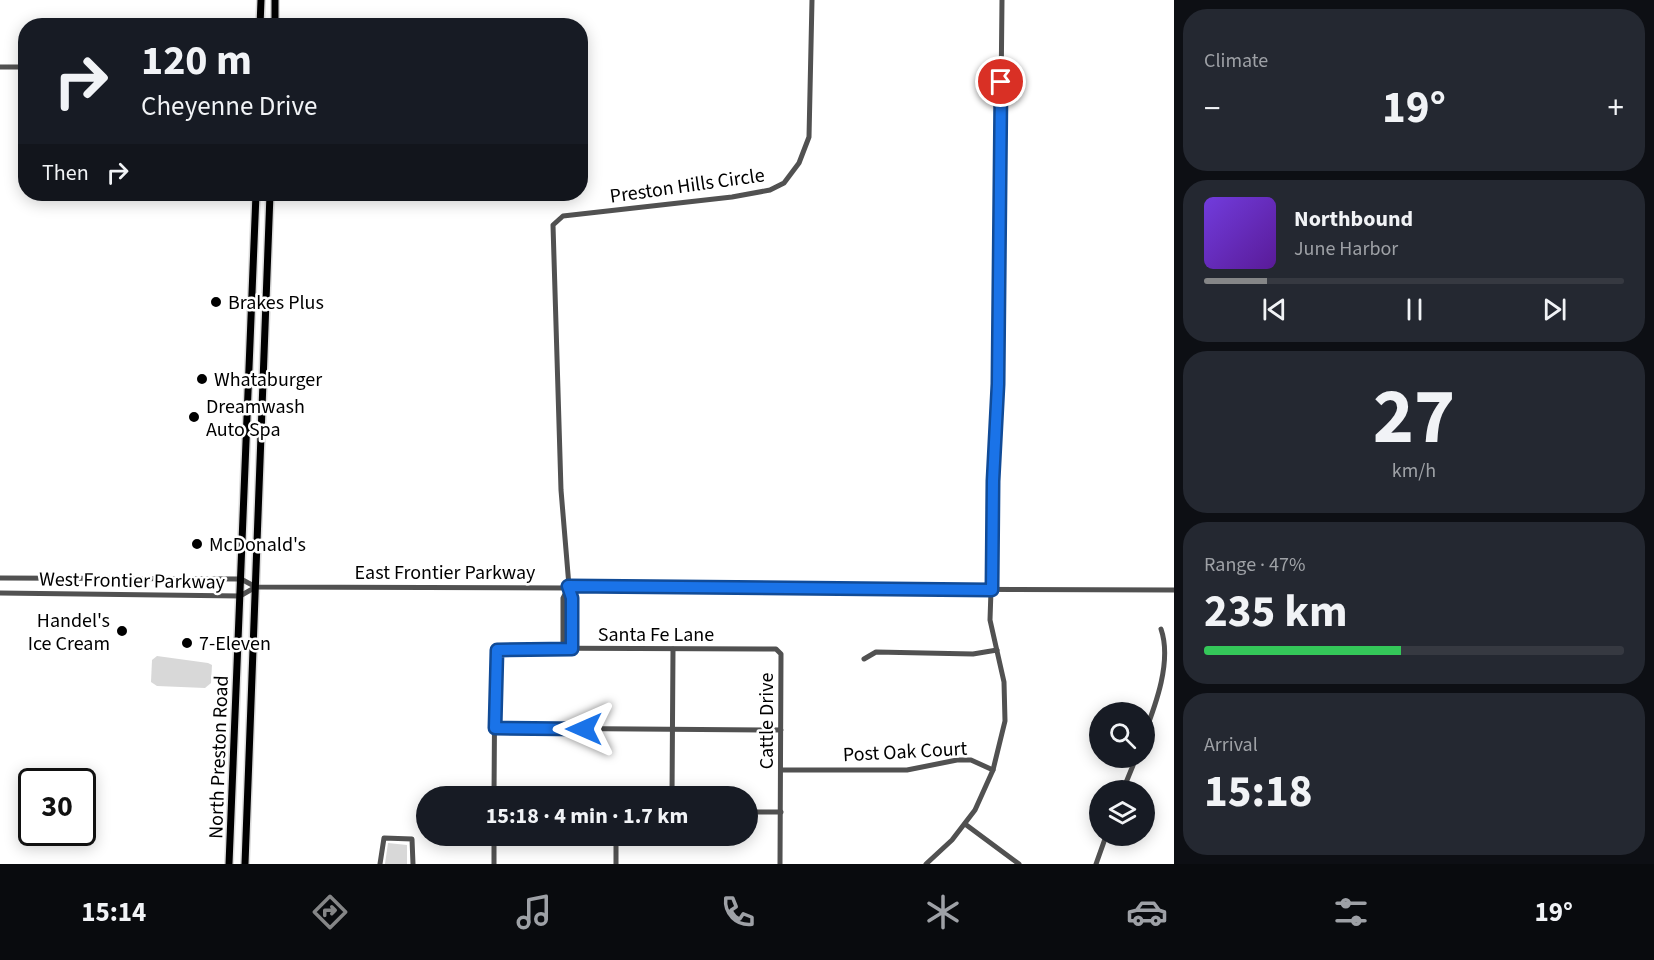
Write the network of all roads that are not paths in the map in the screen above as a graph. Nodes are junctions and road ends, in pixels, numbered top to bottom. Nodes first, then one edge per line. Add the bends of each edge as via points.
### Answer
1 (261, 0) edge
2 (275, 0) edge
3 (812, 0) edge
4 (1002, 0) edge
5 (260, 18) edge
6 (275, 18) edge
7 (0, 67) edge
8 (18, 67) edge
9 (256, 201) edge
10 (270, 201) edge
11 (0, 578) edge
12 (241, 579) junction
13 (568, 586) junction
14 (256, 587) junction
15 (992, 590) junction
16 (1174, 590) edge
17 (0, 593) edge
18 (240, 596) junction
19 (1161, 629) dead end
20 (562, 649) junction
21 (572, 649) junction
22 (673, 649) junction
23 (997, 650) junction
24 (779, 651) joint
25 (864, 659) dead end
26 (1154, 702) edge
27 (495, 728) junction
28 (673, 729) junction
29 (781, 729) junction
30 (993, 770) junction
31 (781, 771) junction
32 (234, 781) junction
33 (248, 782) junction
34 (494, 786) edge
35 (672, 786) edge
36 (758, 812) edge
37 (781, 812) junction
38 (965, 824) junction
39 (494, 846) edge
40 (616, 846) edge
41 (1102, 846) edge
42 (1018, 863) edge
43 (230, 864) edge
44 (245, 864) edge
45 (380, 864) edge
46 (413, 864) edge
47 (494, 864) edge
48 (616, 864) edge
49 (780, 864) edge
50 (926, 864) edge
51 (1096, 864) edge

1 - 5 main road
2 - 6 main road
3 - 13 street, Preston Hills Circle via 809,137 799,163 784,183 770,190 732,197 573,214 563,216 553,225 561,490
4 - 15 street
7 - 8 street
9 - 12 main road, North Preston Road
10 - 14 main road, North Preston Road
11 - 12 street, West Frontier Parkway
12 - 14 street, West Frontier Parkway
12 - 18 main road, North Preston Road
13 - 14 street, East Frontier Parkway
13 - 15 street, East Frontier Parkway
13 - 20 street via 563,598
13 - 21 street via 572,598
14 - 18 street, West Frontier Parkway
14 - 33 main road, North Preston Road
15 - 16 street, East Frontier Parkway
15 - 23 street via 990,620
17 - 18 street, West Frontier Parkway
18 - 32 main road, North Preston Road
19 - 26 street via 1161,680
20 - 21 street, Santa Fe Lane
20 - 27 street, Santa Fe Lane via 497,650
21 - 22 street, Santa Fe Lane
22 - 24 street, Santa Fe Lane
22 - 28 street
23 - 25 street via 973,654 876,652
23 - 30 street via 1005,712
24 - 29 street, Cattle Drive
27 - 28 street
27 - 34 street
28 - 29 street
28 - 35 street
29 - 31 street, Cattle Drive
30 - 31 street, Post Oak Court via 964,760 907,770
30 - 38 street
31 - 37 street, Cattle Drive
32 - 33 main road
32 - 43 main road, North Preston Road
33 - 44 main road, North Preston Road
36 - 37 street
37 - 49 street, Cattle Drive
38 - 42 street
38 - 50 street
39 - 47 street
40 - 48 street
41 - 51 street
45 - 46 street via 381,846 384,838 390,837 411,839

